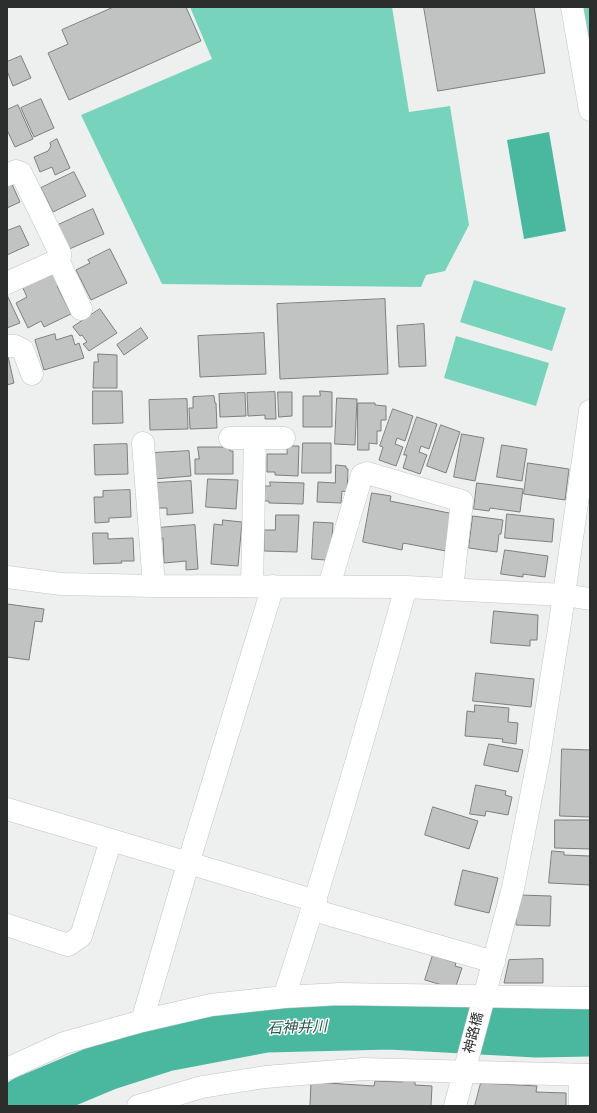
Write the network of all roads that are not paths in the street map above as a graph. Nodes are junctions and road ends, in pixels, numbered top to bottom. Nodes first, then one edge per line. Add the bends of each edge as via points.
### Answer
1 (572, 7) edge
2 (590, 110) edge
3 (7, 175) edge
4 (58, 260) junction
5 (7, 283) edge
6 (81, 309) dead end
7 (7, 346) edge
8 (32, 374) dead end
9 (590, 411) edge
10 (230, 438) dead end
11 (255, 438) junction
12 (284, 438) dead end
13 (143, 442) dead end
14 (7, 577) edge
15 (154, 586) junction
16 (263, 586) junction
17 (329, 586) junction
18 (406, 587) junction
19 (452, 589) junction
20 (564, 595) junction
21 (590, 599) edge
22 (7, 809) edge
23 (111, 840) junction
24 (188, 864) junction
25 (314, 905) junction
26 (7, 926) edge
27 (494, 962) junction
28 (284, 997) junction
29 (590, 998) edge
30 (483, 999) junction
31 (142, 1021) junction
32 (465, 1068) junction
33 (7, 1069) edge
34 (585, 1075) edge
35 (138, 1106) edge
36 (455, 1106) edge
37 (580, 1106) edge

1 - 2 street
3 - 4 street via 16,171 21,173 60,253
4 - 5 street
4 - 6 street
7 - 8 street via 23,350
9 - 20 street, 神路橋
10 - 11 street
11 - 12 street
11 - 16 street
13 - 15 street
14 - 15 street via 61,584
15 - 16 street
16 - 17 street
16 - 24 street
17 - 18 street
17 - 19 street via 362,475 367,473 462,501
18 - 19 street
18 - 25 street via 368,726
19 - 20 street
20 - 21 street
20 - 27 street, 神路橋 via 539,756 513,888
22 - 23 street
23 - 24 street
23 - 26 street via 81,936 68,945
24 - 25 street
24 - 31 street
25 - 27 street
25 - 28 street
27 - 30 street, 神路橋
28 - 30 street via 339,994
28 - 31 street via 211,1005
29 - 30 street
30 - 32 street, 神路橋
31 - 33 street via 64,1043
32 - 34 street
32 - 35 street via 363,1069 265,1077 202,1087
32 - 36 street, 神路橋
34 - 37 street

